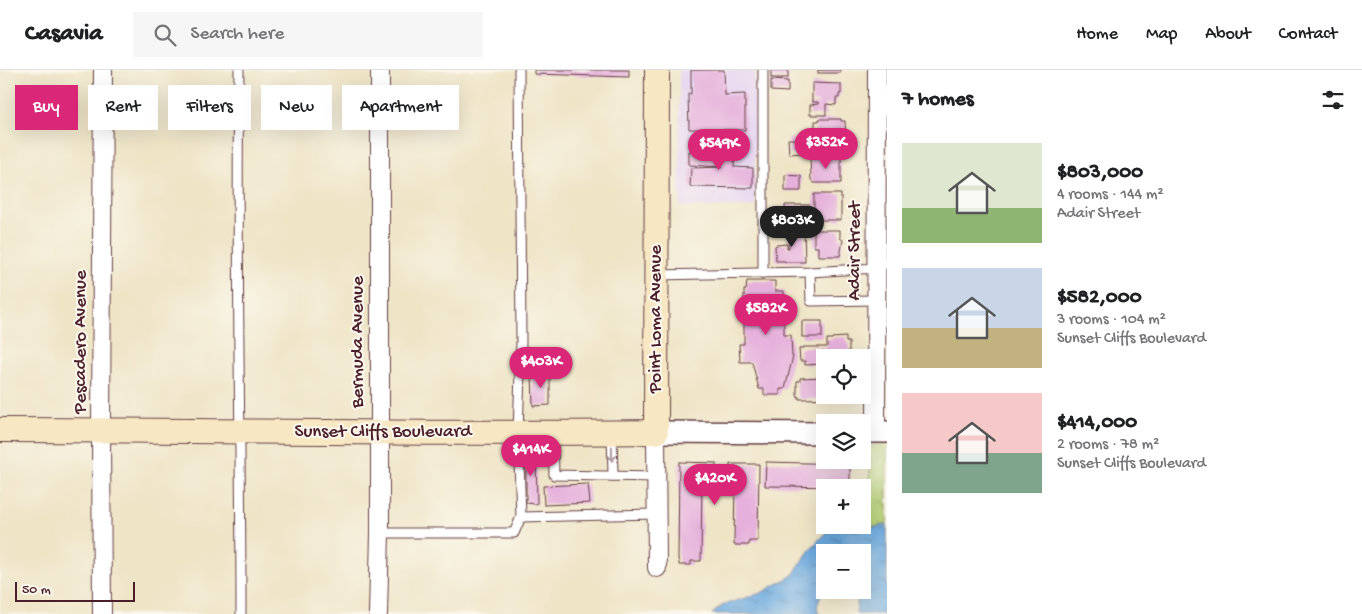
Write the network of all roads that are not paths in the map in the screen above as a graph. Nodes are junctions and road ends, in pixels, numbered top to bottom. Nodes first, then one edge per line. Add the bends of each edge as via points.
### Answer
1 (102, 70) edge
2 (239, 70) edge
3 (380, 70) edge
4 (519, 70) edge
5 (657, 70) edge
6 (763, 70) edge
7 (877, 70) edge
8 (882, 125) edge
9 (882, 266) edge
10 (810, 272) junction
11 (763, 273) junction
12 (656, 274) junction
13 (876, 300) junction
14 (0, 430) edge
15 (101, 430) junction
16 (240, 432) junction
17 (380, 432) junction
18 (553, 432) junction
19 (612, 432) junction
20 (656, 432) junction
21 (875, 432) edge
22 (518, 433) junction
23 (816, 433) edge
24 (613, 476) junction
25 (656, 477) junction
26 (656, 514) junction
27 (521, 517) junction
28 (380, 533) junction
29 (656, 568) dead end
30 (102, 614) edge
31 (241, 614) edge
32 (378, 614) edge

1 - 15 street, Pescadero Avenue
2 - 16 lane
3 - 17 street, Bermuda Avenue
4 - 22 lane via 521,342
5 - 12 main road, Point Loma Avenue
6 - 11 lane
7 - 8 street, Adair Street
8 - 9 street, Adair Street
9 - 10 lane
9 - 13 street, Adair Street
10 - 11 lane
10 - 13 lane via 812,301
11 - 12 lane
12 - 20 main road, Point Loma Avenue
13 - 21 street, Adair Street
14 - 15 main road, Sunset Cliffs Boulevard
15 - 16 main road, Sunset Cliffs Boulevard
15 - 30 street, Pescadero Avenue
16 - 17 main road, Sunset Cliffs Boulevard
16 - 31 lane
17 - 22 main road, Sunset Cliffs Boulevard
17 - 28 street, Bermuda Avenue
18 - 19 main road, Sunset Cliffs Boulevard
18 - 22 main road, Sunset Cliffs Boulevard
18 - 24 lane via 554,474
19 - 20 main road, Sunset Cliffs Boulevard
19 -> 24 lane
20 - 23 street, Sunset Cliffs Boulevard
20 - 25 street, Point Loma Avenue
22 - 27 lane
24 - 25 lane
25 - 26 street, Point Loma Avenue
26 - 27 lane
26 - 29 street, Point Loma Avenue
27 - 28 lane via 514,533
28 - 32 street, Bermuda Avenue

